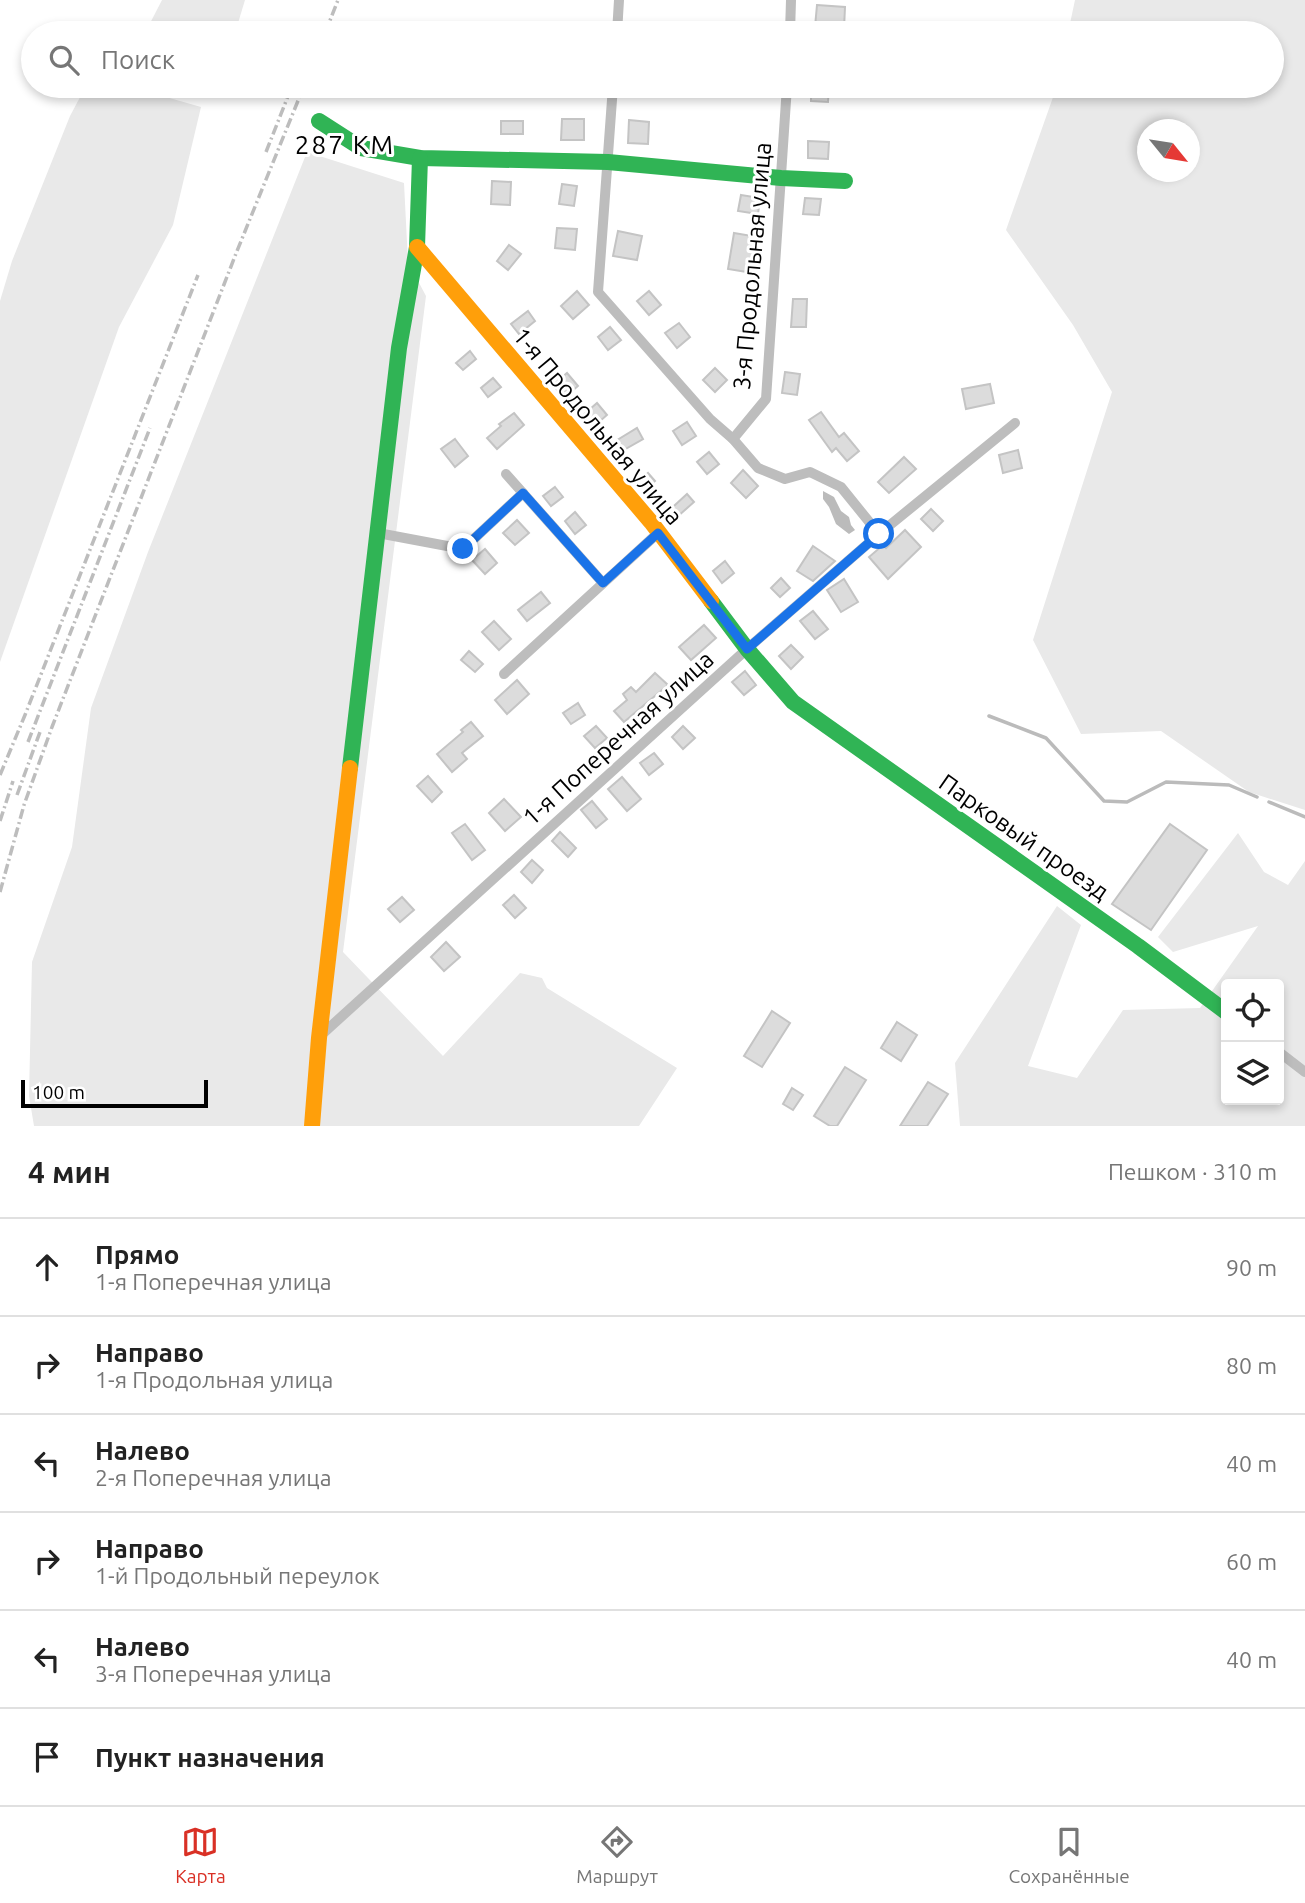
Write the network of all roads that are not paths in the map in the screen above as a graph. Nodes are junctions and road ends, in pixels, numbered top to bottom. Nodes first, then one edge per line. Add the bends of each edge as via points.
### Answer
1 (619, 0) edge
2 (791, 0) edge
3 (618, 21) edge
4 (790, 21) edge
5 (612, 98) edge
6 (786, 98) edge
7 (319, 121) dead end
8 (420, 159) junction
9 (608, 162) junction
10 (781, 177) junction
11 (845, 181) dead end
12 (417, 247) junction
13 (1015, 423) dead end
14 (733, 439) junction
15 (506, 474) dead end
16 (523, 493) junction
17 (377, 533) junction
18 (658, 533) junction
19 (879, 534) junction
20 (603, 583) junction
21 (747, 649) junction
22 (504, 674) dead end
23 (793, 702) joint
24 (1221, 1008) edge
25 (319, 1038) junction
26 (1284, 1056) edge
27 (1305, 1072) edge
28 (312, 1126) edge

1 - 3 street
2 - 4 street
5 - 9 street
6 - 10 street, 3-я Продольная улица
7 - 8 street via 362,148
8 - 9 street
8 - 12 street
9 - 10 street
9 - 14 street via 598,292
10 - 11 street
10 - 14 street, 3-я Продольная улица via 766,399
12 - 17 street via 399,348
12 - 18 street, 1-я Продольная улица
13 - 19 street, 1-я Поперечная улица
14 - 19 street via 758,468 785,479 810,472 841,487
15 - 16 street
16 - 17 street via 463,549
16 - 20 street
17 - 25 street
18 - 20 street
18 - 21 street, 1-я Продольная улица
19 - 21 street, 1-я Поперечная улица
20 - 22 street
21 - 23 street, 1-я Продольная улица
21 - 25 street, 1-я Поперечная улица
23 - 24 street, Парковый проезд
25 - 28 street
26 - 27 street

